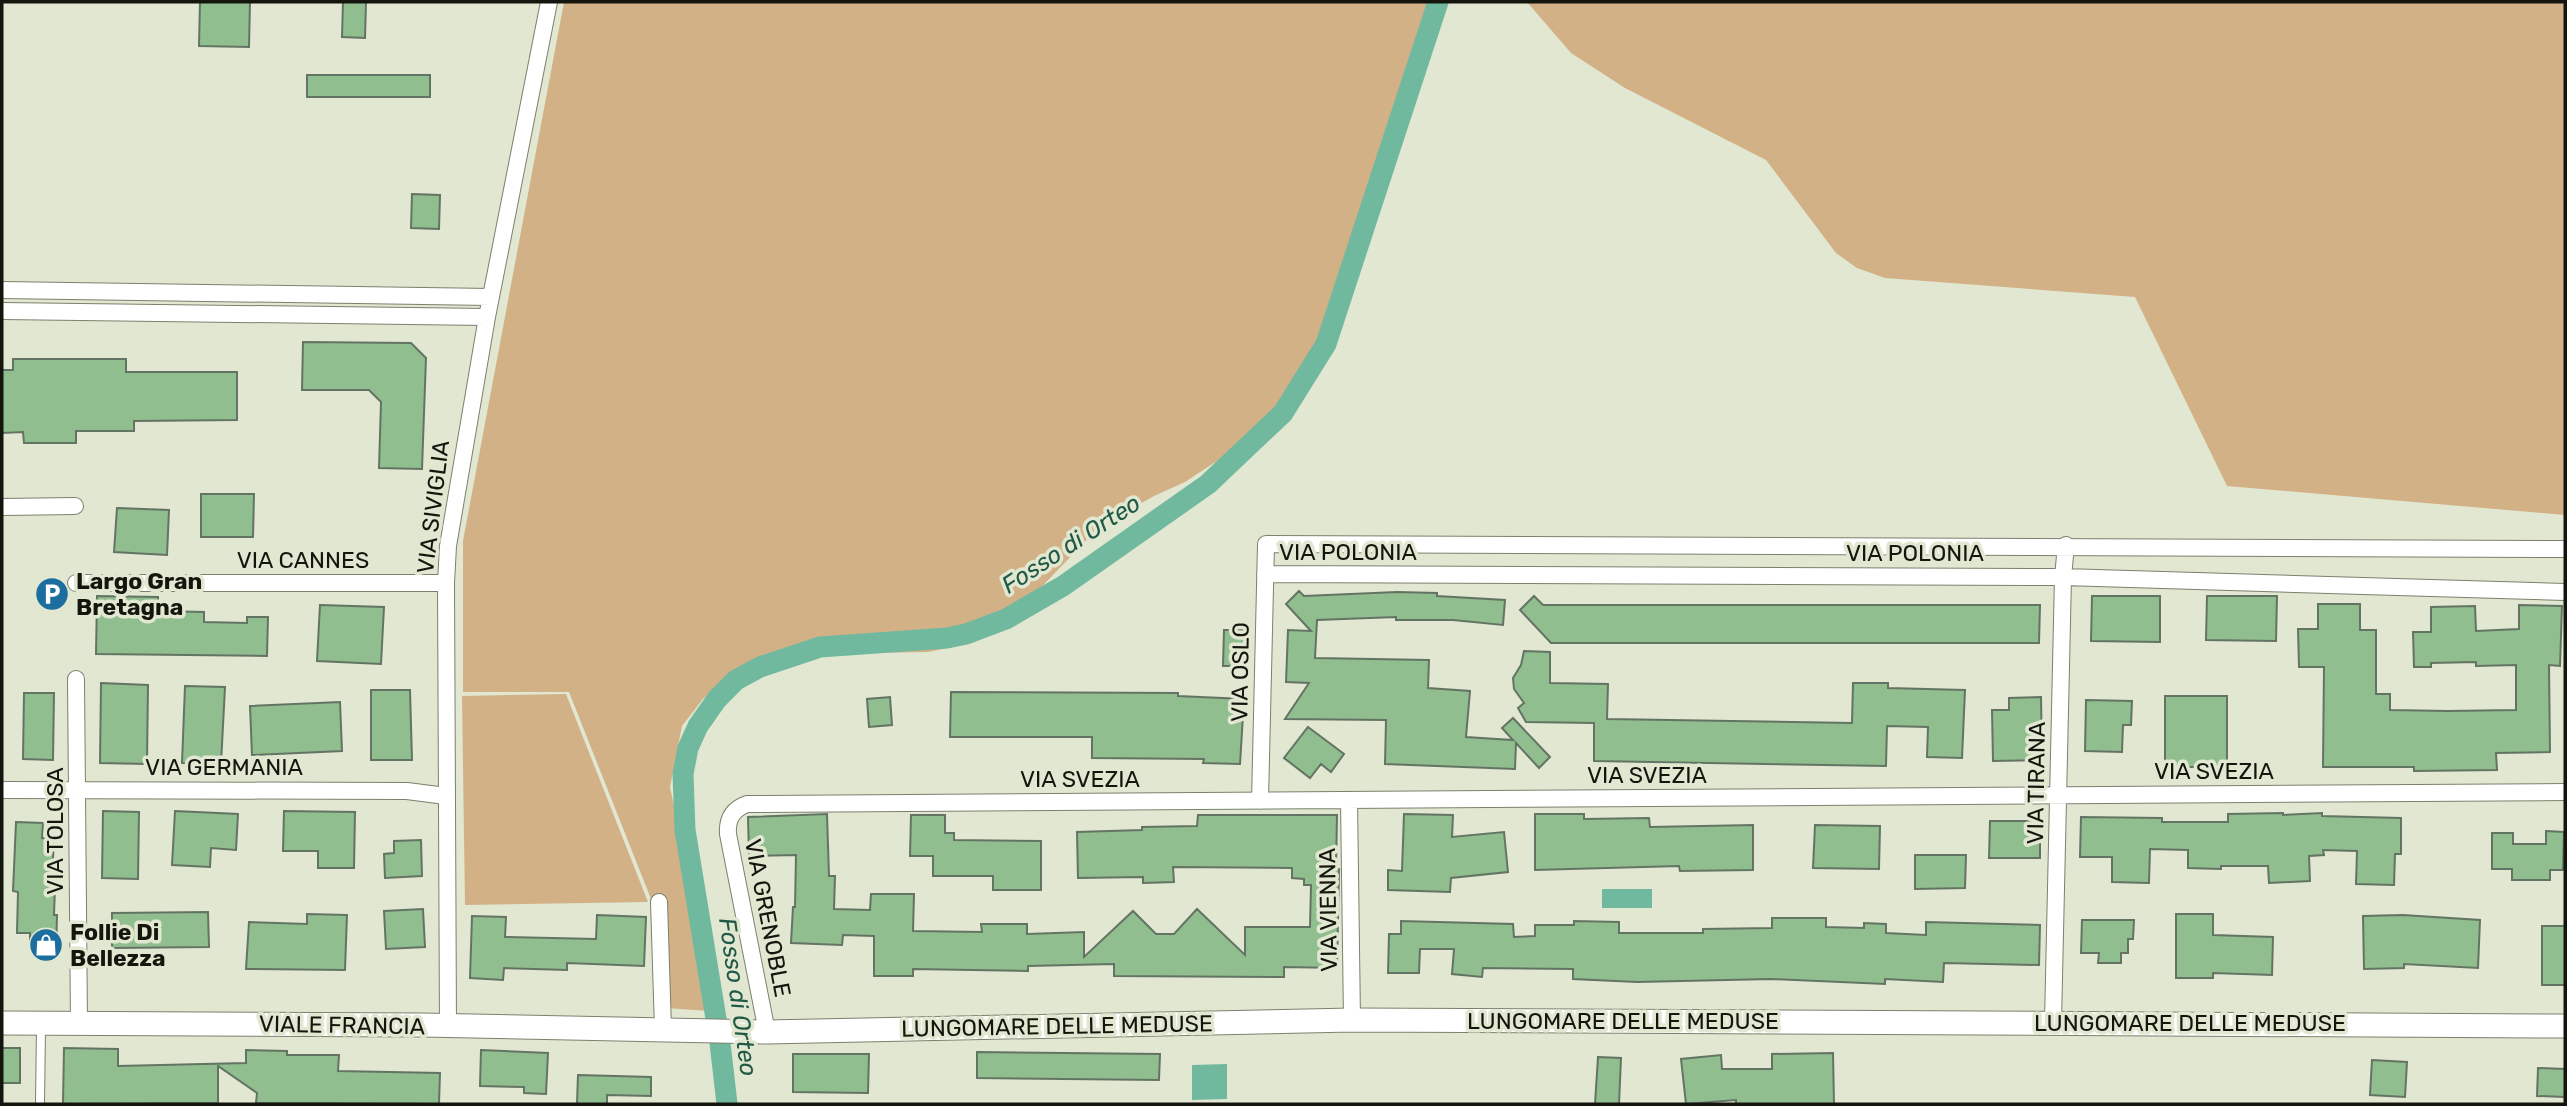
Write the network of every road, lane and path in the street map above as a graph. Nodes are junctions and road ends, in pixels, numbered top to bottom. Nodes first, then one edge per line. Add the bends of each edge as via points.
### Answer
1 (549, 2) edge
2 (2, 290) edge
3 (491, 297) junction
4 (2, 311) edge
5 (486, 317) junction
6 (75, 506) dead end
7 (2, 507) edge
8 (1266, 544) joint
9 (2066, 545) junction
10 (2565, 549) edge
11 (1265, 574) junction
12 (2063, 577) junction
13 (76, 583) dead end
14 (446, 583) junction
15 (2565, 592) edge
16 (76, 679) dead end
17 (77, 789) junction
18 (2, 790) edge
19 (2565, 792) edge
20 (2058, 795) junction
21 (446, 796) junction
22 (1349, 800) junction
23 (1259, 801) junction
24 (732, 814) joint
25 (660, 902) dead end
26 (1352, 1020) junction
27 (2053, 1022) junction
28 (2, 1023) edge
29 (41, 1023) junction
30 (79, 1024) junction
31 (2565, 1026) edge
32 (448, 1027) junction
33 (672, 1029) junction
34 (761, 1032) junction
35 (40, 1104) edge

1 - 3 street, VIA SIVIGLIA
2 - 3 street
3 - 5 street, VIA SIVIGLIA
4 - 5 street
5 - 14 street, VIA SIVIGLIA
6 - 7 street
8 - 9 street, VIA POLONIA
8 - 11 street, VIA OSLO
9 - 10 street, VIA POLONIA
9 - 12 street, VIA TIRANA
11 - 12 street, VIA POLONIA
11 - 23 street, VIA OSLO
12 - 15 street, VIA POLONIA
12 - 20 street, VIA TIRANA
13 - 14 street, VIA CANNES
14 - 21 street, VIA SIVIGLIA
16 - 17 street, VIA TOLOSA
17 - 18 street, VIA GERMANIA
17 - 21 street, VIA GERMANIA via 407,791
17 - 30 street, VIA TOLOSA
19 - 20 street, VIA SVEZIA
20 - 22 street, VIA SVEZIA
20 - 27 street, VIA TIRANA
21 - 32 street, VIA SIVIGLIA
22 - 23 street, VIA SVEZIA
22 - 26 street, VIA VIENNA
23 - 24 street, VIA SVEZIA via 751,804
24 - 34 street, VIA GRENOBLE via 728,834
25 - 33 street
26 - 27 main road, LUNGOMARE DELLE MEDUSE
26 - 34 main road, LUNGOMARE DELLE MEDUSE
27 - 31 main road, LUNGOMARE DELLE MEDUSE
28 - 29 main road, VIALE FRANCIA
29 - 30 main road, VIALE FRANCIA
29 - 35 lane
30 - 32 main road, VIALE FRANCIA
32 - 33 main road, VIALE FRANCIA
33 - 34 main road, LUNGOMARE DELLE MEDUSE

